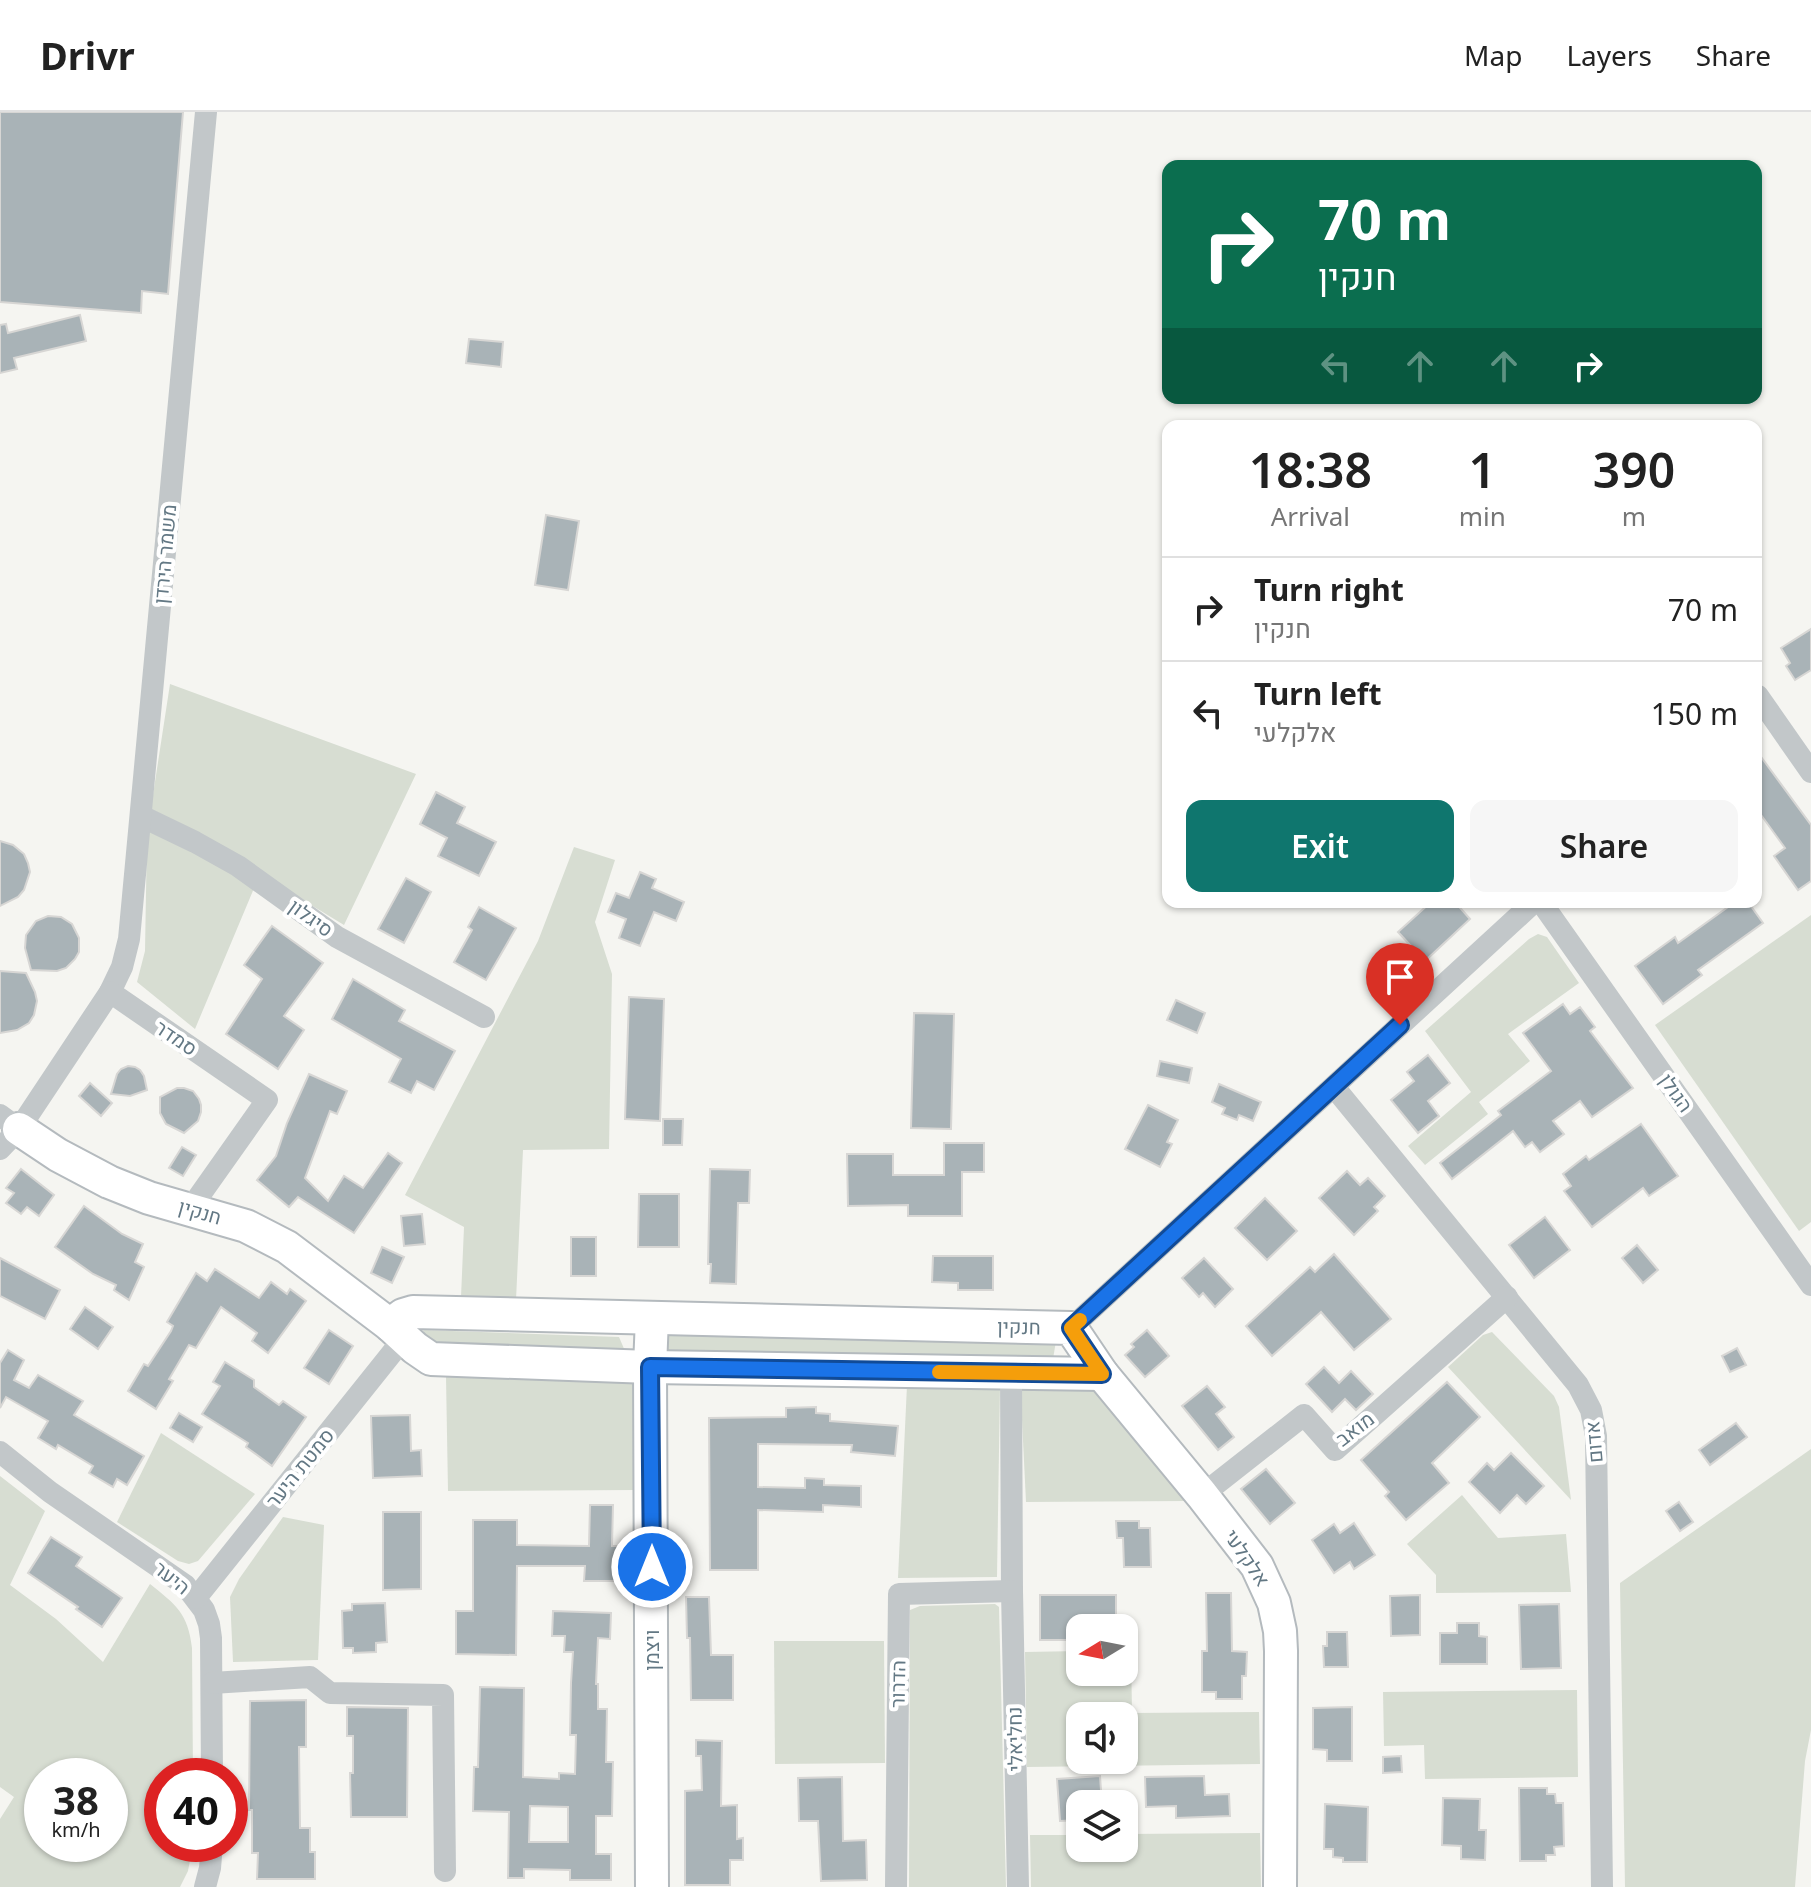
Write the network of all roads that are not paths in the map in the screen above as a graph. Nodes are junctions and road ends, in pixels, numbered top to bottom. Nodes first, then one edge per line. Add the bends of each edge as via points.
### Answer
1 (206, 112) edge
2 (1762, 704) edge
3 (1811, 772) edge
4 (141, 816) junction
5 (1528, 908) edge
6 (1545, 908) edge
7 (110, 992) junction
8 (484, 1017) dead end
9 (1334, 1087) junction
10 (6, 1131) edge
11 (190, 1209) junction
12 (1811, 1285) edge
13 (1507, 1297) junction
14 (652, 1318) junction
15 (1071, 1328) junction
16 (397, 1331) junction
17 (650, 1367) junction
18 (1011, 1373) junction
19 (1102, 1374) junction
20 (0, 1452) edge
21 (1202, 1495) junction
22 (1012, 1591) junction
23 (196, 1598) junction
24 (212, 1683) junction
25 (212, 1758) edge
26 (210, 1862) edge
27 (445, 1871) dead end
28 (205, 1887) edge
29 (652, 1887) edge
30 (896, 1887) edge
31 (1018, 1887) edge
32 (1280, 1887) edge
33 (1602, 1887) edge

1 - 4 street, משמר הירדן
2 - 3 street
4 - 7 street, משמר הירדן via 128,945
4 - 8 street, סיגלון via 238,866 337,937
5 - 9 street
6 - 12 street, הגולן
7 - 10 street
7 - 11 street, סמדר via 267,1100
9 - 13 street, אדום
9 - 15 street
10 - 11 street, חנקין via 109,1182
11 - 16 street, חנקין via 246,1226 287,1247
13 - 21 street, מואב via 1335,1450 1304,1415
13 - 33 street, אדום via 1582,1390 1595,1429
14 - 15 street, חנקין
14 - 16 street, חנקין via 413,1312 403,1315
14 - 17 street, ויצמן
15 - 19 street, אלקלעי
16 - 17 street, חנקין via 431,1359
16 - 23 street, סמטת היער
17 - 18 street, חנקין
17 - 29 street, ויצמן
18 - 19 street, חנקין
18 - 22 street, נחליאלי
19 - 21 street, אלקלעי
20 - 23 street, היער via 178,1579
21 - 32 street, אלקלעי via 1257,1566 1277,1612
22 - 30 street, הדרור via 899,1594
22 - 31 street, נחליאלי
23 - 24 street, היער via 211,1631
24 - 25 street, היער
24 - 27 street via 310,1677 330,1693 443,1695
26 - 28 street

